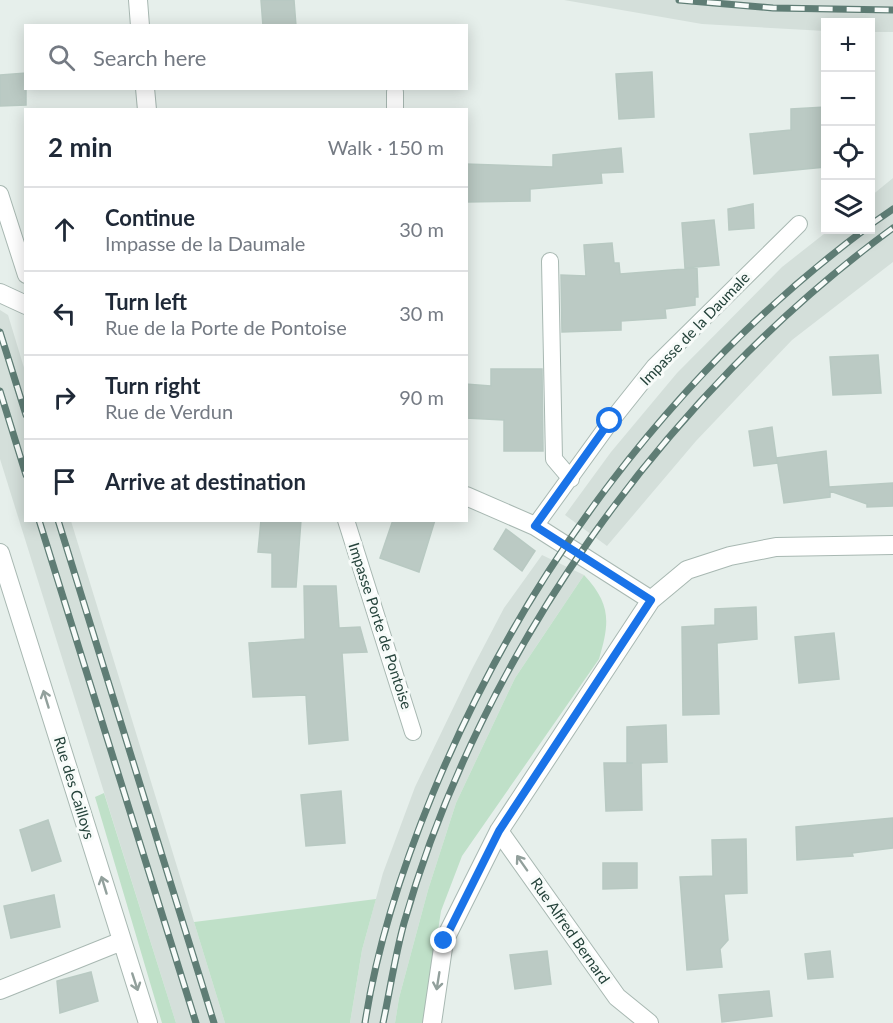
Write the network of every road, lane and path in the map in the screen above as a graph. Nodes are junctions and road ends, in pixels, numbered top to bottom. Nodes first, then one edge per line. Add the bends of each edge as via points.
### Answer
1 (138, 0) edge
2 (140, 24) edge
3 (145, 90) edge
4 (395, 92) dead end
5 (147, 108) edge
6 (396, 108) edge
7 (0, 194) edge
8 (800, 224) dead end
9 (550, 261) dead end
10 (24, 269) edge
11 (0, 293) edge
12 (24, 304) edge
13 (571, 479) junction
14 (468, 497) edge
15 (347, 522) edge
16 (535, 526) junction
17 (893, 545) edge
18 (0, 553) edge
19 (651, 600) junction
20 (413, 732) dead end
21 (499, 831) junction
22 (122, 941) junction
23 (0, 990) edge
24 (148, 1023) edge
25 (432, 1023) edge
26 (649, 1023) edge

1 - 2 street
3 - 5 street
4 - 6 lane
7 - 10 lane
8 - 13 lane, Impasse de la Daumale via 654,367 610,421
9 - 13 lane via 554,459
11 - 12 street
13 - 16 lane, Impasse de la Daumale
14 - 16 street
15 - 20 lane, Impasse Porte de Pontoise
16 - 19 street
17 - 19 street via 776,547 730,556 687,570
22 -> 18 street, Rue des Cailloys
19 - 21 street
21 -> 25 street via 444,941
26 -> 21 street, Rue Alfred Bernard via 617,998
22 - 23 street
22 -> 24 street, Rue des Cailloys

